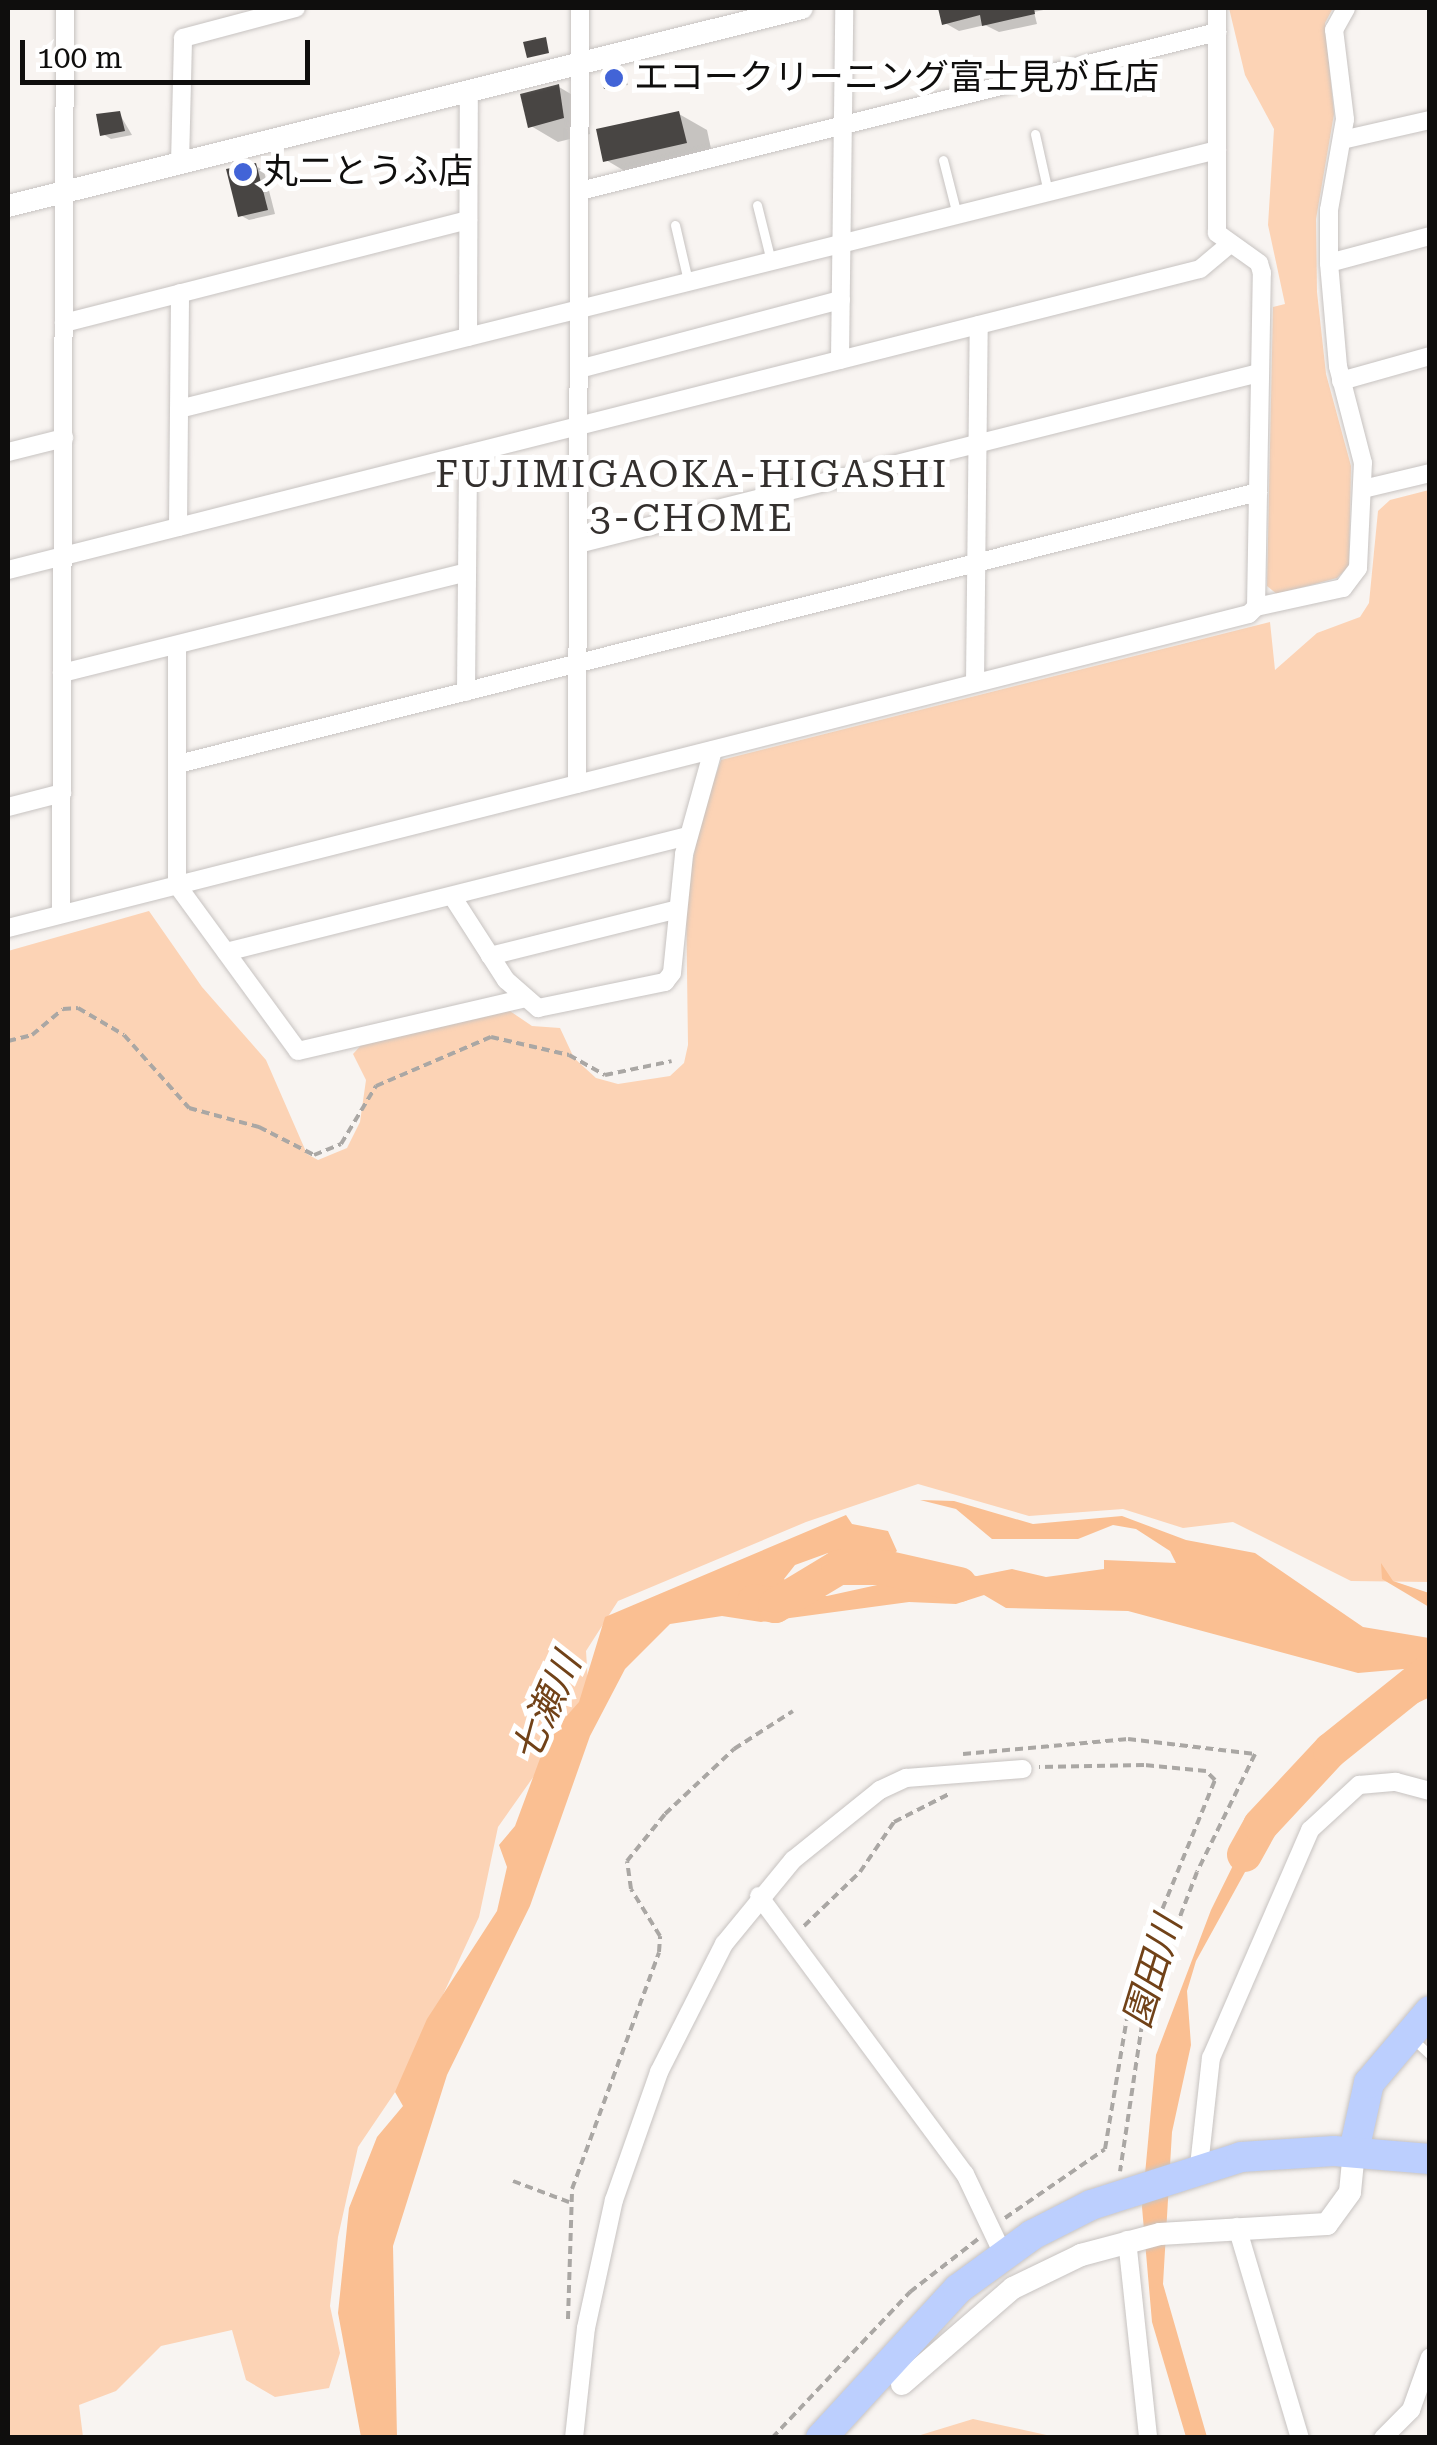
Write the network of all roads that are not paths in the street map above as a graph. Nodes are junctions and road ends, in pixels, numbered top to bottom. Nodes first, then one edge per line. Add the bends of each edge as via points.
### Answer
1 (65, 8) edge
2 (296, 8) edge
3 (580, 8) edge
4 (802, 8) edge
5 (844, 8) edge
6 (1217, 8) edge
7 (1346, 8) edge
8 (1217, 32) junction
9 (580, 63) junction
10 (468, 90) junction
11 (1430, 120) edge
12 (842, 125) junction
13 (1035, 134) dead end
14 (1342, 140) junction
15 (1217, 150) junction
16 (944, 160) dead end
17 (180, 162) junction
18 (64, 191) junction
19 (580, 191) junction
20 (1048, 192) junction
21 (757, 205) dead end
22 (8, 206) edge
23 (957, 215) junction
24 (468, 220) junction
25 (675, 225) dead end
26 (1430, 236) edge
27 (842, 244) junction
28 (1229, 245) junction
29 (771, 262) junction
30 (1328, 264) junction
31 (688, 282) junction
32 (180, 294) junction
33 (841, 300) junction
34 (579, 309) junction
35 (64, 323) junction
36 (979, 325) junction
37 (468, 337) junction
38 (1430, 356) edge
39 (840, 360) junction
40 (579, 368) junction
41 (1259, 373) junction
42 (1341, 380) junction
43 (179, 409) junction
44 (578, 426) junction
45 (64, 438) junction
46 (978, 444) junction
47 (8, 452) edge
48 (468, 454) junction
49 (1430, 473) edge
50 (1363, 490) junction
51 (1258, 492) junction
52 (178, 527) junction
53 (578, 544) junction
54 (63, 556) junction
55 (976, 563) junction
56 (8, 570) edge
57 (466, 572) junction
58 (1256, 607) junction
59 (177, 645) junction
60 (577, 664) junction
61 (62, 674) junction
62 (975, 683) junction
63 (466, 692) junction
64 (713, 750) junction
65 (178, 764) junction
66 (576, 784) junction
67 (62, 793) junction
68 (8, 807) edge
69 (689, 836) junction
70 (177, 886) junction
71 (452, 896) junction
72 (675, 910) junction
73 (61, 914) junction
74 (8, 928) edge
75 (226, 952) junction
76 (490, 956) junction
77 (525, 998) junction
78 (1022, 1770) road end
79 (1430, 1791) edge
80 (759, 1896) junction
81 (1430, 2011) edge
82 (1419, 2045) edge
83 (1354, 2151) junction
84 (1430, 2159) edge
85 (1194, 2168) junction
86 (1237, 2228) junction
87 (1128, 2240) junction
88 (996, 2242) junction
89 (1430, 2357) edge
90 (902, 2384) dead end
91 (574, 2438) edge
92 (821, 2438) edge
93 (1148, 2438) edge
94 (1300, 2438) edge
95 (1383, 2438) edge

1 - 18 street
2 - 17 street via 183,38
3 - 9 street
4 - 9 street
5 - 12 street
6 - 8 street
7 - 14 street via 1334,30
8 - 12 street
8 - 15 street
9 - 10 street
9 - 19 street
10 - 17 street
10 - 24 street
11 - 14 street
12 - 19 street
12 - 27 street
13 - 20 lane
14 - 30 street via 1329,210
15 - 20 street
15 - 28 street via 1217,233
16 - 23 lane
17 - 18 street
18 - 22 street
18 - 35 street
19 - 34 street
20 - 23 street
21 - 29 lane
23 - 27 street
24 - 32 street
24 - 37 street
25 - 31 lane
26 - 30 street
27 - 29 street
27 - 33 street
28 - 36 street via 1200,269
28 - 41 street via 1260,268
29 - 31 street
30 - 42 street
31 - 34 street
32 - 35 street
32 - 43 street
33 - 39 street
33 - 40 street
34 - 37 street
34 - 40 street
35 - 45 street
36 - 39 street
36 - 46 street
37 - 43 street
38 - 42 street
39 - 44 street
40 - 44 street
41 - 46 street
41 - 51 street
42 - 50 street
43 - 52 street
44 - 48 street
44 - 53 street
45 - 47 street
45 - 54 street
46 - 53 street
46 - 55 street
48 - 52 street
48 - 57 street
49 - 50 street
50 - 58 street via 1358,568 1348,583
51 - 55 street
51 - 58 street
52 - 54 street
53 - 60 street
54 - 56 street
54 - 61 street
55 - 60 street
55 - 62 street
57 - 59 street
57 - 63 street
58 - 62 street
59 - 61 street
59 - 65 street
60 - 63 street
60 - 66 street
61 - 67 street
62 - 64 street
63 - 65 street
64 - 66 street
64 - 69 street
65 - 70 street
66 - 70 street
67 - 68 street
67 - 73 street
69 - 71 street
69 - 72 street
70 - 73 street
70 - 75 street
71 - 75 street
71 - 76 street
72 - 76 street
72 - 77 street via 666,982 548,1010
73 - 74 street
75 - 77 street via 304,1053
76 - 77 street
78 - 80 street via 894,1781 836,1822
79 - 85 street via 1396,1782 1359,1784 1310,1830 1211,2058
80 - 88 street via 965,2174
80 - 91 street via 698,1987 637,2127 595,2276
81 - 82 highway
82 - 83 highway via 1369,2083
83 - 84 highway
83 - 85 highway via 1267,2154
83 - 86 street via 1350,2192 1335,2220 1308,2229
85 - 88 highway via 1126,2180
86 - 87 street
86 - 94 street
87 - 90 street via 1026,2280
87 - 93 street
88 - 92 highway
89 - 95 street via 1411,2410

